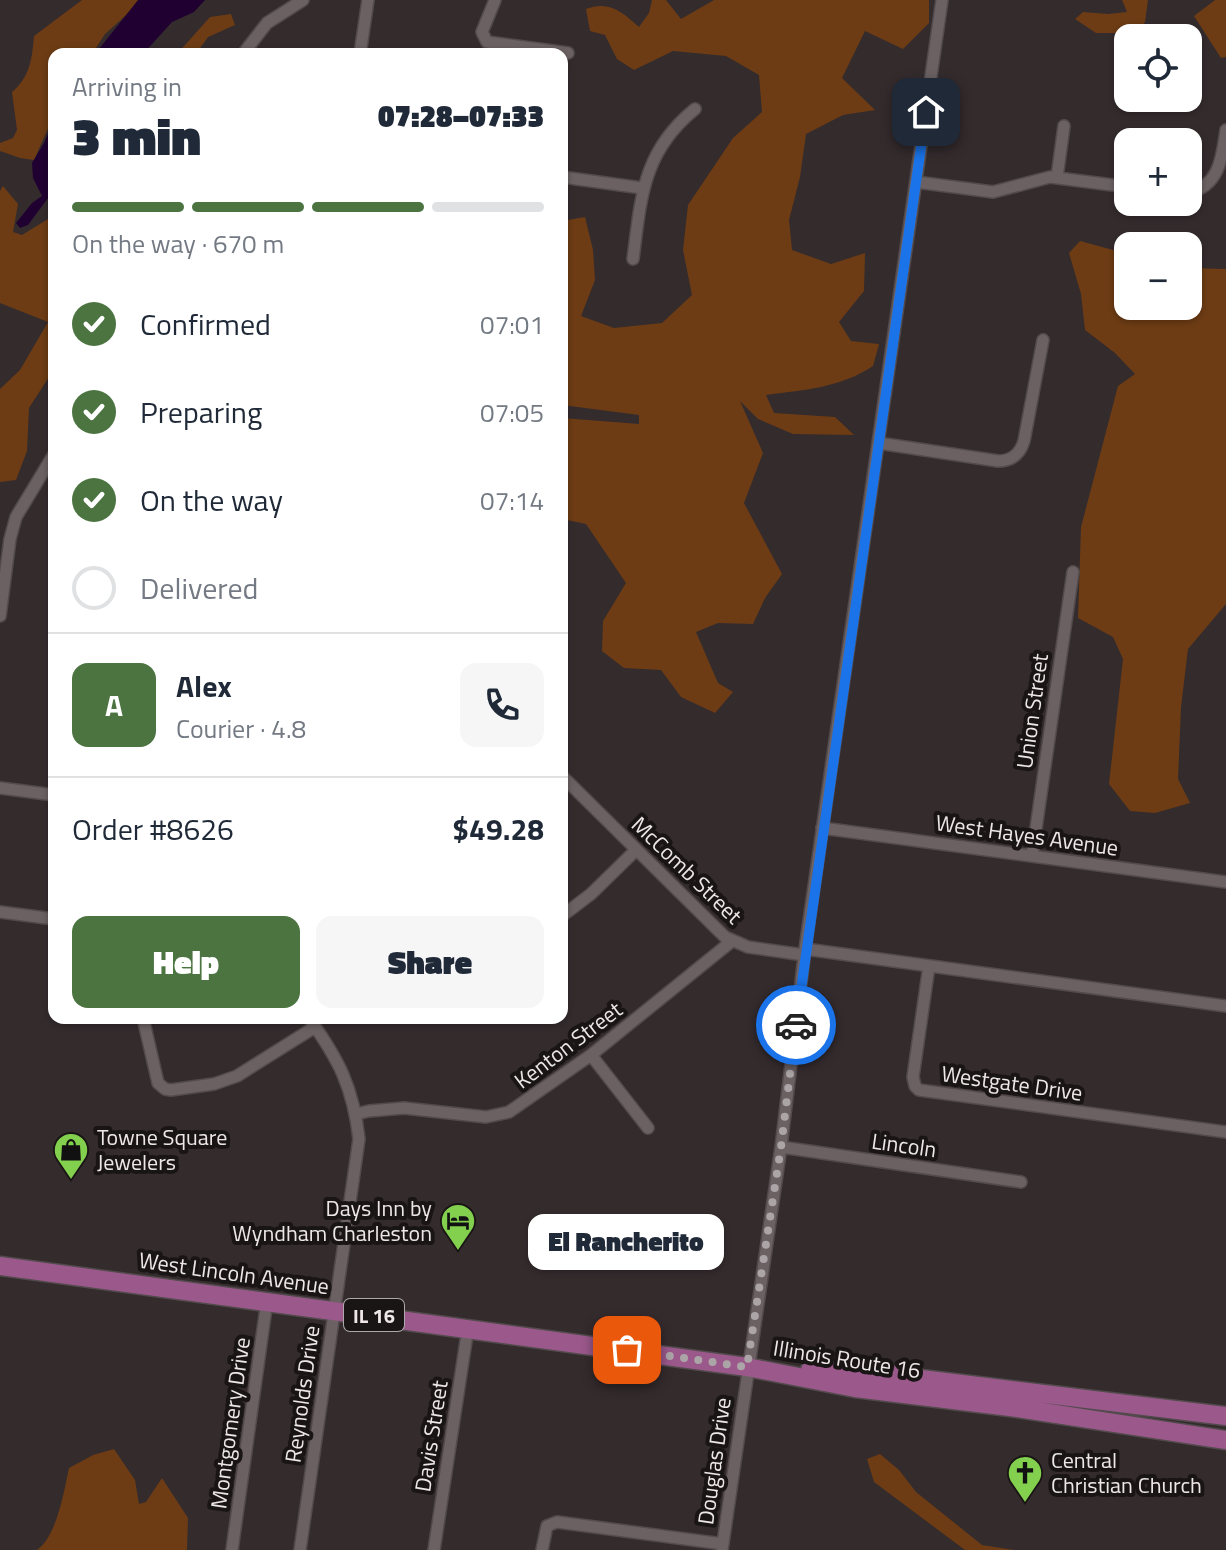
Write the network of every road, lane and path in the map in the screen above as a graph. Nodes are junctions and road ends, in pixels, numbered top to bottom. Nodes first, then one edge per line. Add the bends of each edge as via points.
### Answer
1 (303, 0) edge
2 (368, 0) edge
3 (495, 0) edge
4 (942, 0) edge
5 (248, 48) edge
6 (361, 48) edge
7 (531, 48) edge
8 (695, 109) dead end
9 (1064, 126) dead end
10 (1226, 130) edge
11 (1057, 177) junction
12 (568, 178) edge
13 (916, 182) junction
14 (1114, 185) edge
15 (642, 188) junction
16 (1202, 188) edge
17 (633, 259) dead end
18 (1043, 340) dead end
19 (878, 443) junction
20 (48, 464) edge
21 (1073, 572) dead end
22 (0, 616) edge
23 (568, 782) edge
24 (0, 788) edge
25 (48, 794) edge
26 (822, 828) junction
27 (636, 850) junction
28 (1032, 856) junction
29 (1226, 882) edge
30 (568, 911) edge
31 (0, 912) edge
32 (48, 918) edge
33 (732, 941) junction
34 (804, 952) junction
35 (929, 966) junction
36 (1226, 1006) edge
37 (144, 1024) edge
38 (309, 1024) edge
39 (313, 1024) edge
40 (591, 1055) junction
41 (356, 1114) junction
42 (648, 1128) dead end
43 (1226, 1132) edge
44 (781, 1147) junction
45 (1021, 1182) dead end
46 (0, 1266) edge
47 (267, 1301) junction
48 (335, 1310) junction
49 (468, 1328) junction
50 (747, 1367) junction
51 (1226, 1416) edge
52 (1226, 1440) edge
53 (722, 1547) edge
54 (232, 1550) edge
55 (300, 1550) edge
56 (434, 1550) edge
57 (542, 1550) edge

1 - 5 street via 267,23
2 - 6 street
3 - 7 street via 482,32 487,42
4 - 13 street, Douglas Drive
8 - 15 street via 665,138
9 - 11 street
10 - 16 street via 1216,175
11 - 13 street via 993,192
11 - 14 street
12 - 15 street
13 - 19 street, Douglas Drive
15 - 17 street
18 - 19 street via 1024,441 1012,458 998,461
19 - 26 street, Douglas Drive
20 - 22 street via 16,517
21 - 28 street, Union Street
23 - 27 street, McComb Street
24 - 25 street
26 - 28 street, West Hayes Avenue
26 - 34 street, Douglas Drive
27 - 30 street
27 - 33 street, McComb Street
28 - 29 street, West Hayes Avenue
31 - 32 street
33 - 34 street, McComb Street
33 - 40 street, Kenton Street
34 - 35 street
34 - 44 street, Douglas Drive
35 - 36 street
35 - 43 street, Westgate Drive via 913,1077 919,1090
37 - 38 street via 158,1083 171,1090 237,1076
39 - 41 street, Reynolds Drive via 337,1060
40 - 41 street, Kenton Street via 520,1107 498,1116 404,1108
40 - 42 street
41 - 48 street, Reynolds Drive via 359,1157
44 - 45 street, Lincoln
44 - 50 street, Douglas Drive
46 - 47 main road, West Lincoln Avenue / IL 16
47 - 48 main road, West Lincoln Avenue / IL 16
47 - 54 street, Montgomery Drive
48 - 49 main road, West Lincoln Avenue / IL 16
48 - 55 street, Reynolds Drive
49 - 50 main road, West Lincoln Avenue / IL 16
49 - 56 street, Davis Street
50 - 51 main road, Illinois Route 16 / IL 16 via 856,1371
50 - 52 main road, Illinois Route 16 / IL 16 via 855,1388
50 - 53 street, Douglas Drive
53 - 57 street via 557,1522 547,1526

